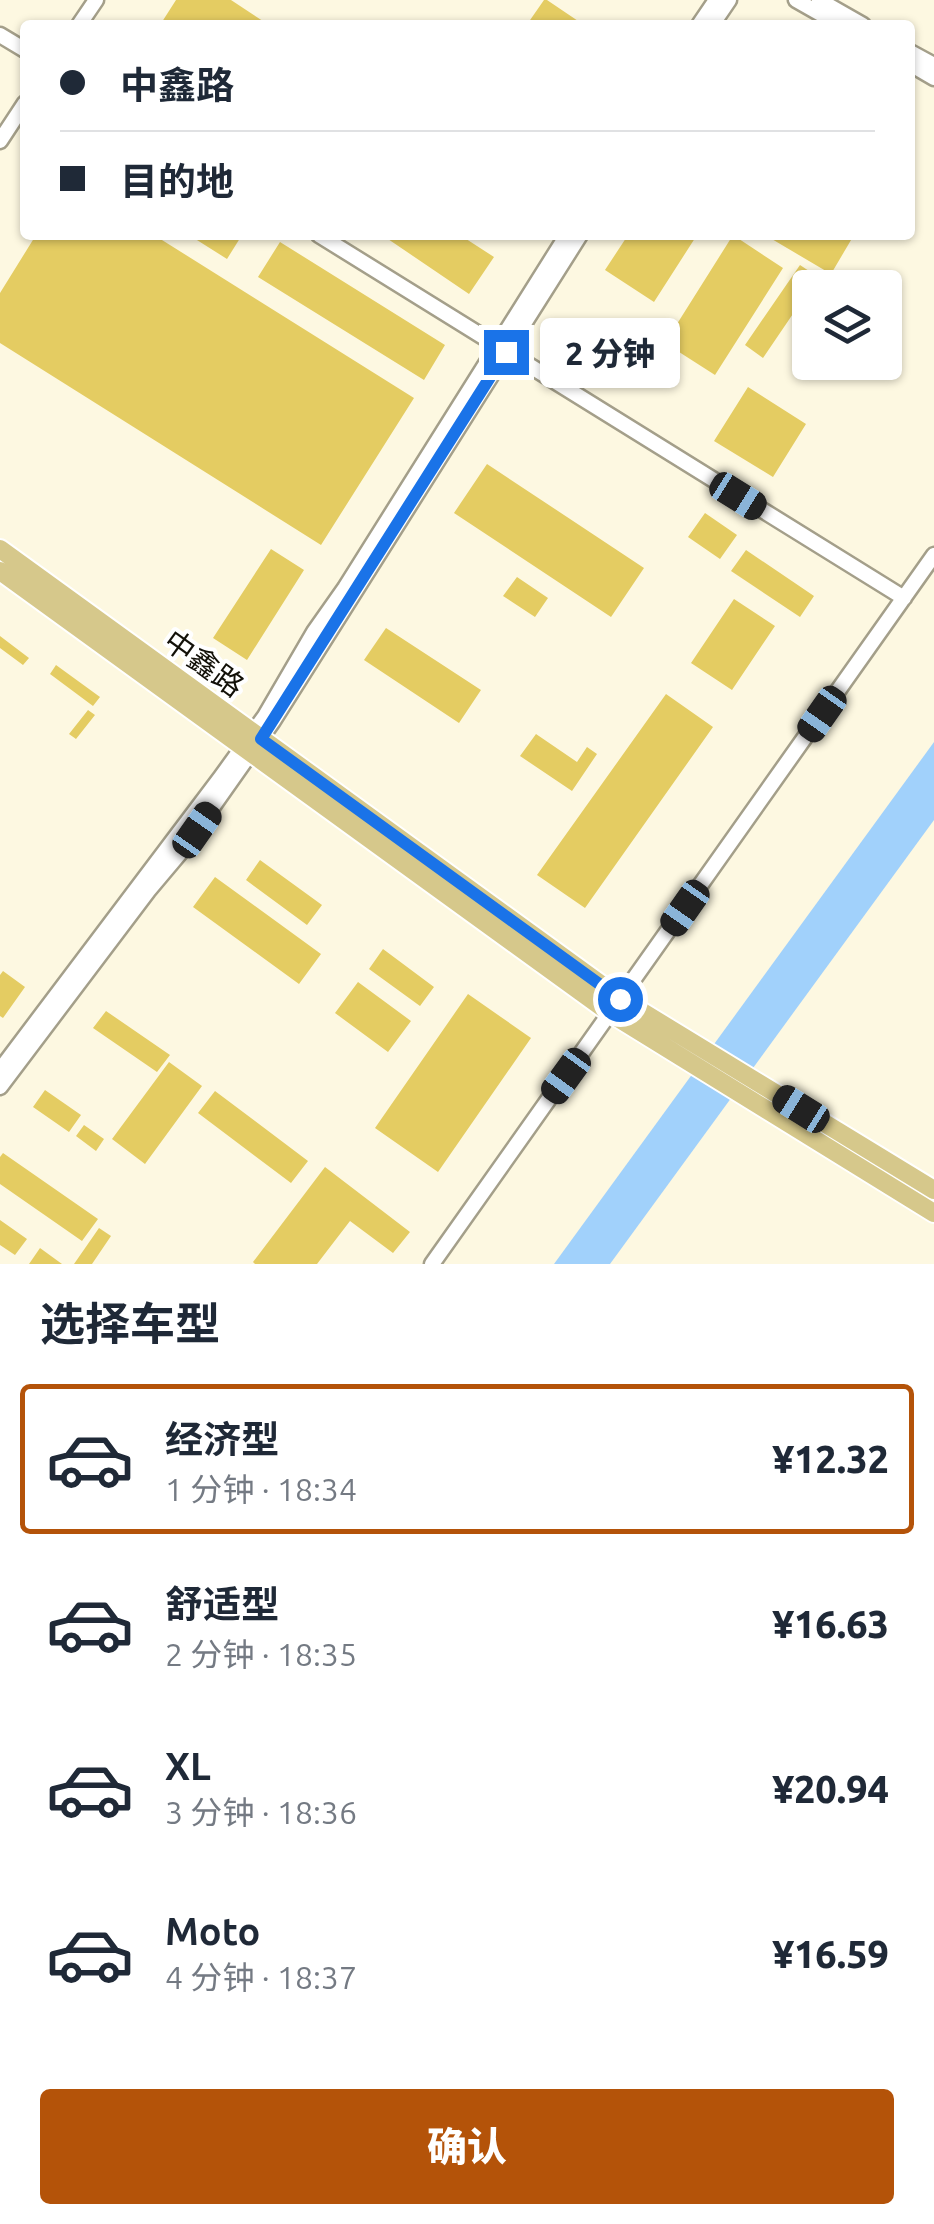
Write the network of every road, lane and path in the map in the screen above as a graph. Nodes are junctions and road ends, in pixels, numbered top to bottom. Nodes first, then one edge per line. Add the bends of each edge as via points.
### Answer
1 (796, 0) edge
2 (819, 0) edge
3 (831, 20) edge
4 (854, 20) edge
5 (20, 111) edge
6 (0, 141) edge
7 (327, 240) edge
8 (564, 240) edge
9 (577, 240) edge
10 (501, 349) junction
11 (0, 549) edge
12 (934, 555) edge
13 (0, 571) edge
14 (904, 598) junction
15 (252, 743) junction
16 (615, 1006) junction
17 (0, 1070) edge
18 (722, 1072) junction
19 (0, 1087) edge
20 (934, 1190) edge
21 (934, 1214) edge
22 (432, 1264) edge

1 - 3 street
2 - 4 street
5 - 6 street
7 - 10 street
8 - 10 street
9 - 10 street
10 - 14 street
10 - 15 street
11 - 15 main road, 中鑫路
12 - 14 street
13 - 15 main road, 中鑫路
14 - 16 street
15 - 16 main road, 中鑫路
15 - 17 street
15 - 19 street via 180,854
16 - 18 main road, 中鑫路
16 - 22 street
18 - 20 main road
18 - 21 main road

